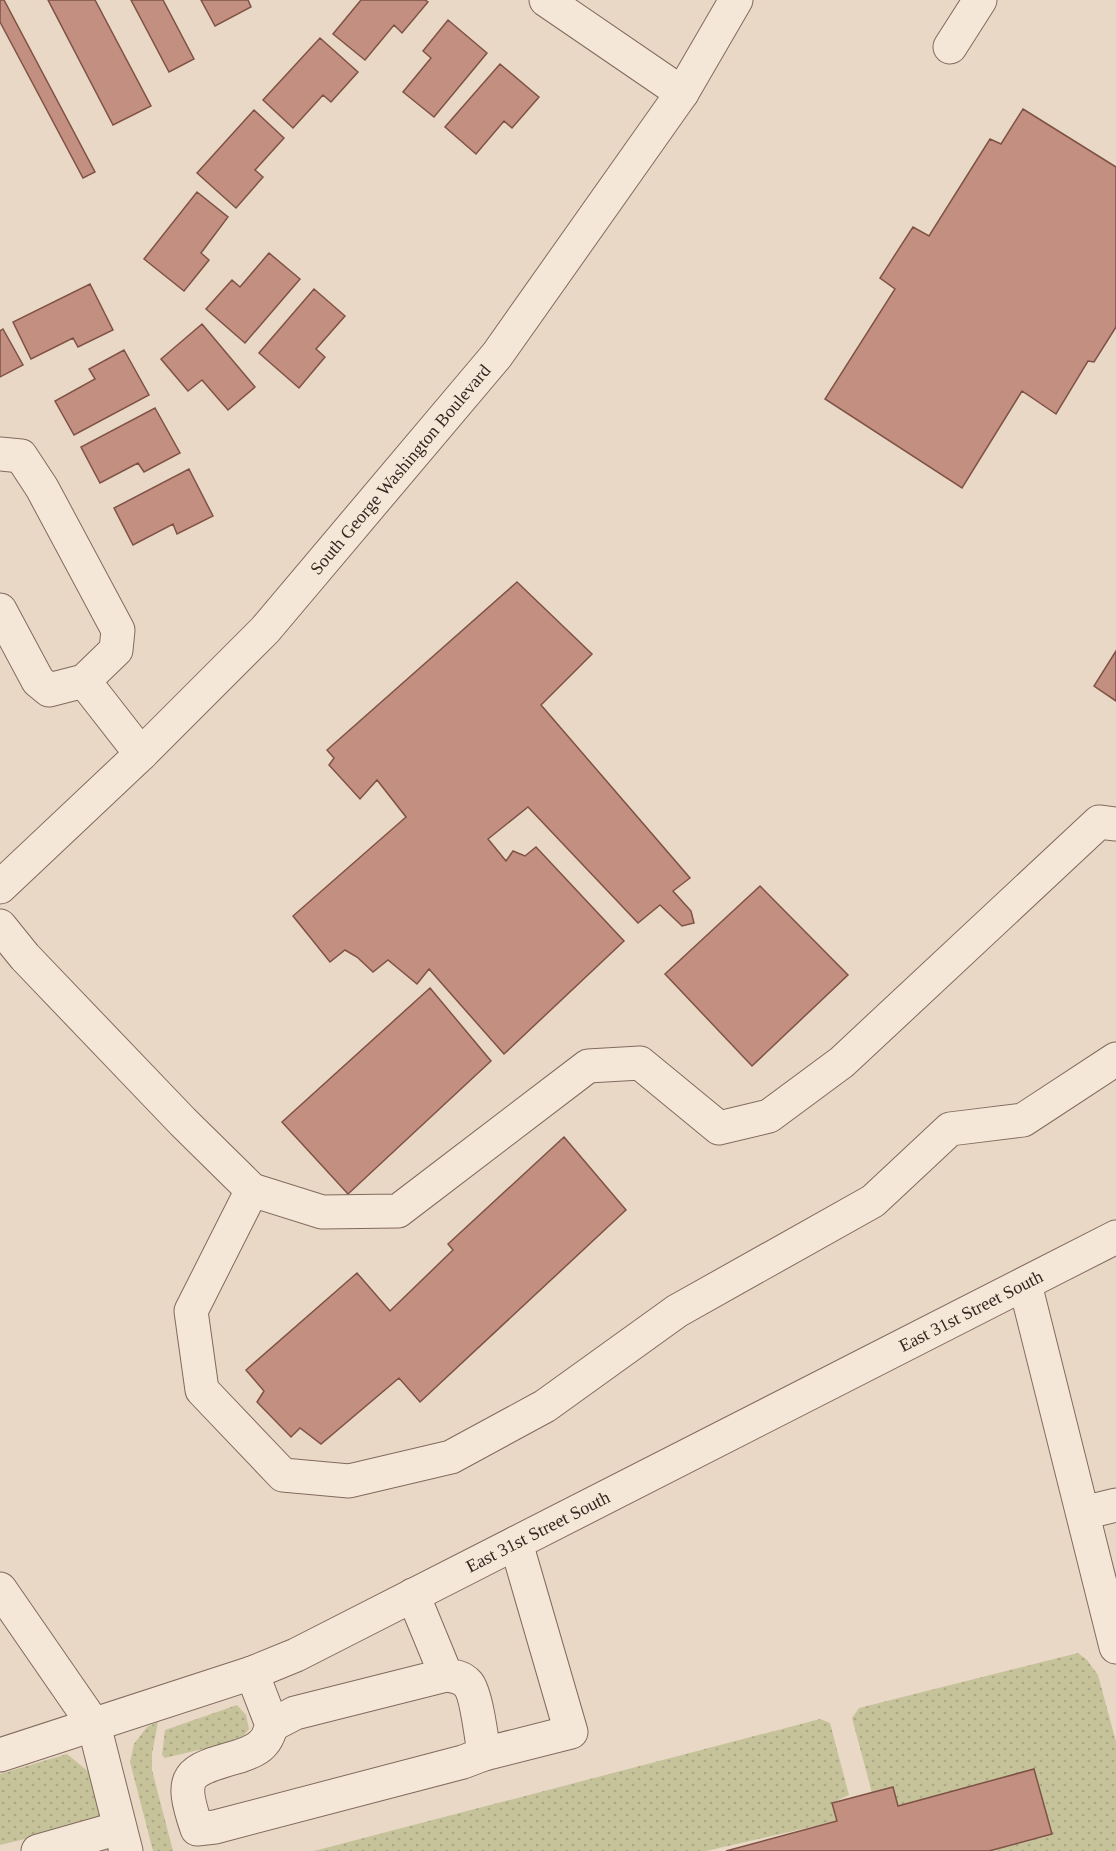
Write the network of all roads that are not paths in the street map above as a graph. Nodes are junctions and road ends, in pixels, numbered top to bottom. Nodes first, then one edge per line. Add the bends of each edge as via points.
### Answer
1 (546, 0) edge
2 (736, 0) edge
3 (980, 0) edge
4 (951, 47) dead end
5 (682, 93) junction
6 (0, 454) edge
7 (0, 610) edge
8 (84, 681) junction
9 (141, 754) junction
10 (1116, 824) edge
11 (0, 887) edge
12 (0, 926) edge
13 (1116, 1059) edge
14 (252, 1190) junction
15 (1116, 1237) edge
16 (1025, 1284) junction
17 (1116, 1504) edge
18 (1083, 1514) junction
19 (516, 1543) junction
20 (0, 1589) edge
21 (413, 1595) junction
22 (1116, 1647) edge
23 (252, 1673) junction
24 (446, 1675) junction
25 (94, 1725) junction
26 (272, 1725) junction
27 (483, 1754) junction
28 (0, 1755) edge
29 (122, 1839) edge
30 (38, 1851) edge

1 - 5 street
2 - 5 street, South George Washington Boulevard
3 - 4 street
5 - 9 street, South George Washington Boulevard via 497,355 265,630
6 - 8 street via 21,456 118,630 116,650
7 - 8 street via 38,681 49,690
8 - 9 street
9 - 11 street, South George Washington Boulevard
10 - 14 street via 1099,822 842,1062 768,1116 719,1128 640,1063 588,1066 398,1211 322,1212
12 - 14 street via 25,957
13 - 14 street via 1023,1120 950,1129 873,1201 677,1311 534,1412 451,1457 348,1481 283,1474 202,1390 191,1311
15 - 16 street, East 31st Street South
16 - 18 street
16 - 19 street, East 31st Street South
17 - 18 street
18 - 22 street
19 - 21 street, East 31st Street South
19 - 27 street via 571,1732
20 - 25 street
21 - 23 street, East 31st Street South
21 - 24 street
23 - 25 street, East 31st Street South
23 - 26 street
24 - 26 street via 295,1713
24 - 27 street via 457,1676 469,1684
25 - 28 street, East 31st Street South
25 - 29 street
26 - 27 street via 264,1742 250,1753 204,1766 194,1774 187,1786 197,1829 353,1792
29 - 30 street

